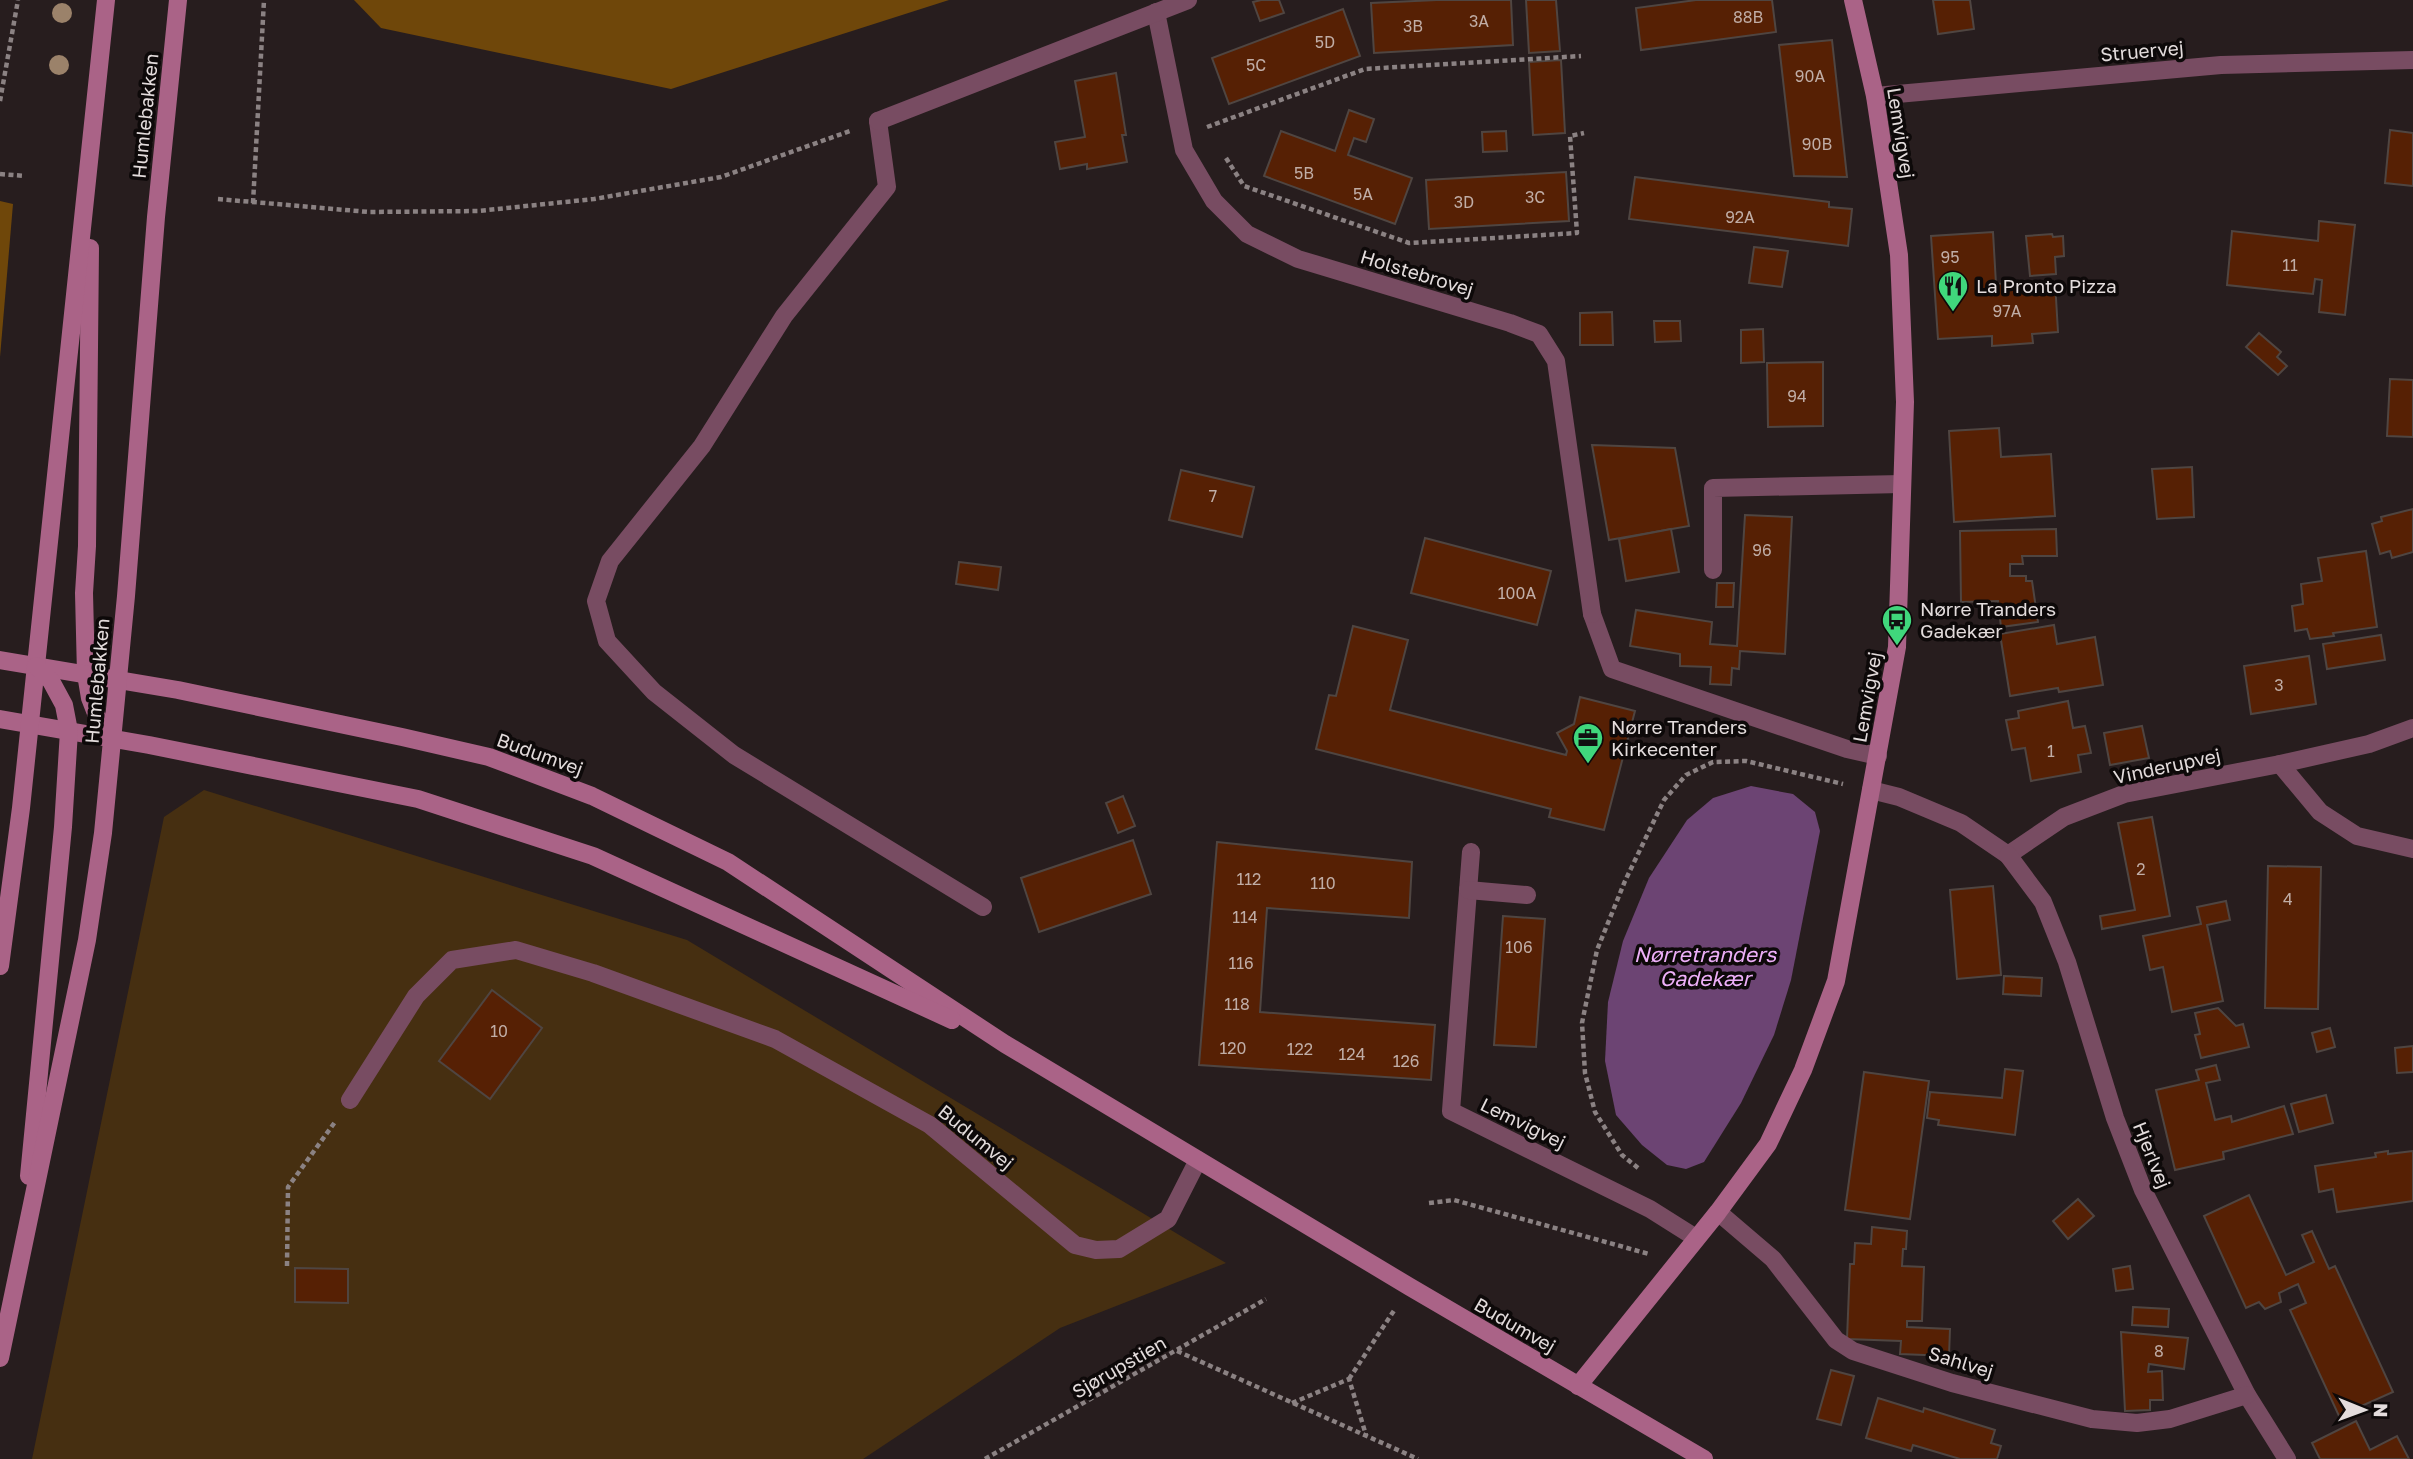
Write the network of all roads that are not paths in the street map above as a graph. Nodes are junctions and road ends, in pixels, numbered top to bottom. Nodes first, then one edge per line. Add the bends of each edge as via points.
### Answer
1 (106, 0) edge
2 (178, 0) edge
3 (1188, 0) edge
4 (1853, 0) edge
5 (1156, 12) junction
6 (2413, 60) edge
7 (1875, 96) junction
8 (91, 146) junction
9 (1902, 484) junction
10 (1713, 570) dead end
11 (0, 660) edge
12 (36, 666) junction
13 (86, 674) junction
14 (118, 680) junction
15 (0, 719) edge
16 (30, 724) junction
17 (2413, 727) edge
18 (69, 731) junction
19 (112, 738) junction
20 (1878, 756) junction
21 (2280, 764) junction
22 (1871, 790) junction
23 (2413, 849) edge
24 (1471, 852) dead end
25 (2008, 855) junction
26 (1468, 890) junction
27 (1527, 895) dead end
28 (983, 907) dead end
29 (0, 966) edge
30 (1005, 1044) junction
31 (351, 1100) road end
32 (1198, 1160) junction
33 (1718, 1212) junction
34 (1696, 1238) junction
35 (22, 1255) junction
36 (0, 1358) edge
37 (1578, 1386) junction
38 (2247, 1395) junction
39 (1704, 1459) edge
40 (2287, 1459) edge

1 - 8 street
2 - 14 street, Humlebakken
3 - 5 street
4 - 7 street, Lemvigvej
5 - 20 street, Holstebrovej via 1184,150 1214,201 1247,234 1298,260 1539,334 1556,361 1592,614 1612,669
5 - 28 street via 878,121 887,187 784,316 702,446 610,561 596,601 607,641 654,692 734,755
6 - 7 street, Struervej via 2221,65
7 - 9 street, Lemvigvej via 1899,254 1905,402
8 - 12 street
8 - 13 street
9 - 10 street via 1713,488
9 - 20 street, Lemvigvej via 1897,647
11 - 12 street, Budumvej
12 - 13 street, Budumvej
12 - 16 street
12 - 18 street via 64,705
13 - 14 street, Budumvej
13 - 19 street via 99,721
14 - 19 street, Humlebakken
14 - 30 street, Budumvej via 489,757 592,796 728,862
15 - 16 street, Budumvej
16 - 18 street, Budumvej
16 - 29 street
17 - 21 street, Vinderupvej via 2369,744
18 - 19 street, Budumvej
18 - 35 street
19 - 30 street, Budumvej via 418,799 593,856
19 - 35 street, Humlebakken via 87,940
20 - 22 street, Lemvigvej
21 - 23 street via 2320,812 2357,836
21 - 25 street, Vinderupvej via 2124,794 2064,817
22 - 25 street via 1961,823
22 - 33 street, Lemvigvej via 1836,981 1803,1070 1768,1144
24 - 26 street, Lemvigvej
25 - 38 street, Hjerlvej via 2043,902 2143,1190
26 - 27 street
26 - 34 street, Lemvigvej via 1451,1111 1650,1209
30 - 32 street, Budumvej
31 - 32 street, Budumvej via 416,996 452,960 516,950 775,1039 930,1125 1075,1245 1119,1249 1168,1219
32 - 37 street, Budumvej
33 - 34 street, Lemvigvej
33 - 38 street, Sahlvej via 1773,1259 1836,1340 1853,1351 1952,1383 2092,1419 2137,1423 2170,1419
34 - 37 street, Lemvigvej
35 - 36 street, Humlebakken
37 - 39 street, Budumvej
38 - 40 street, Hjerlvej

